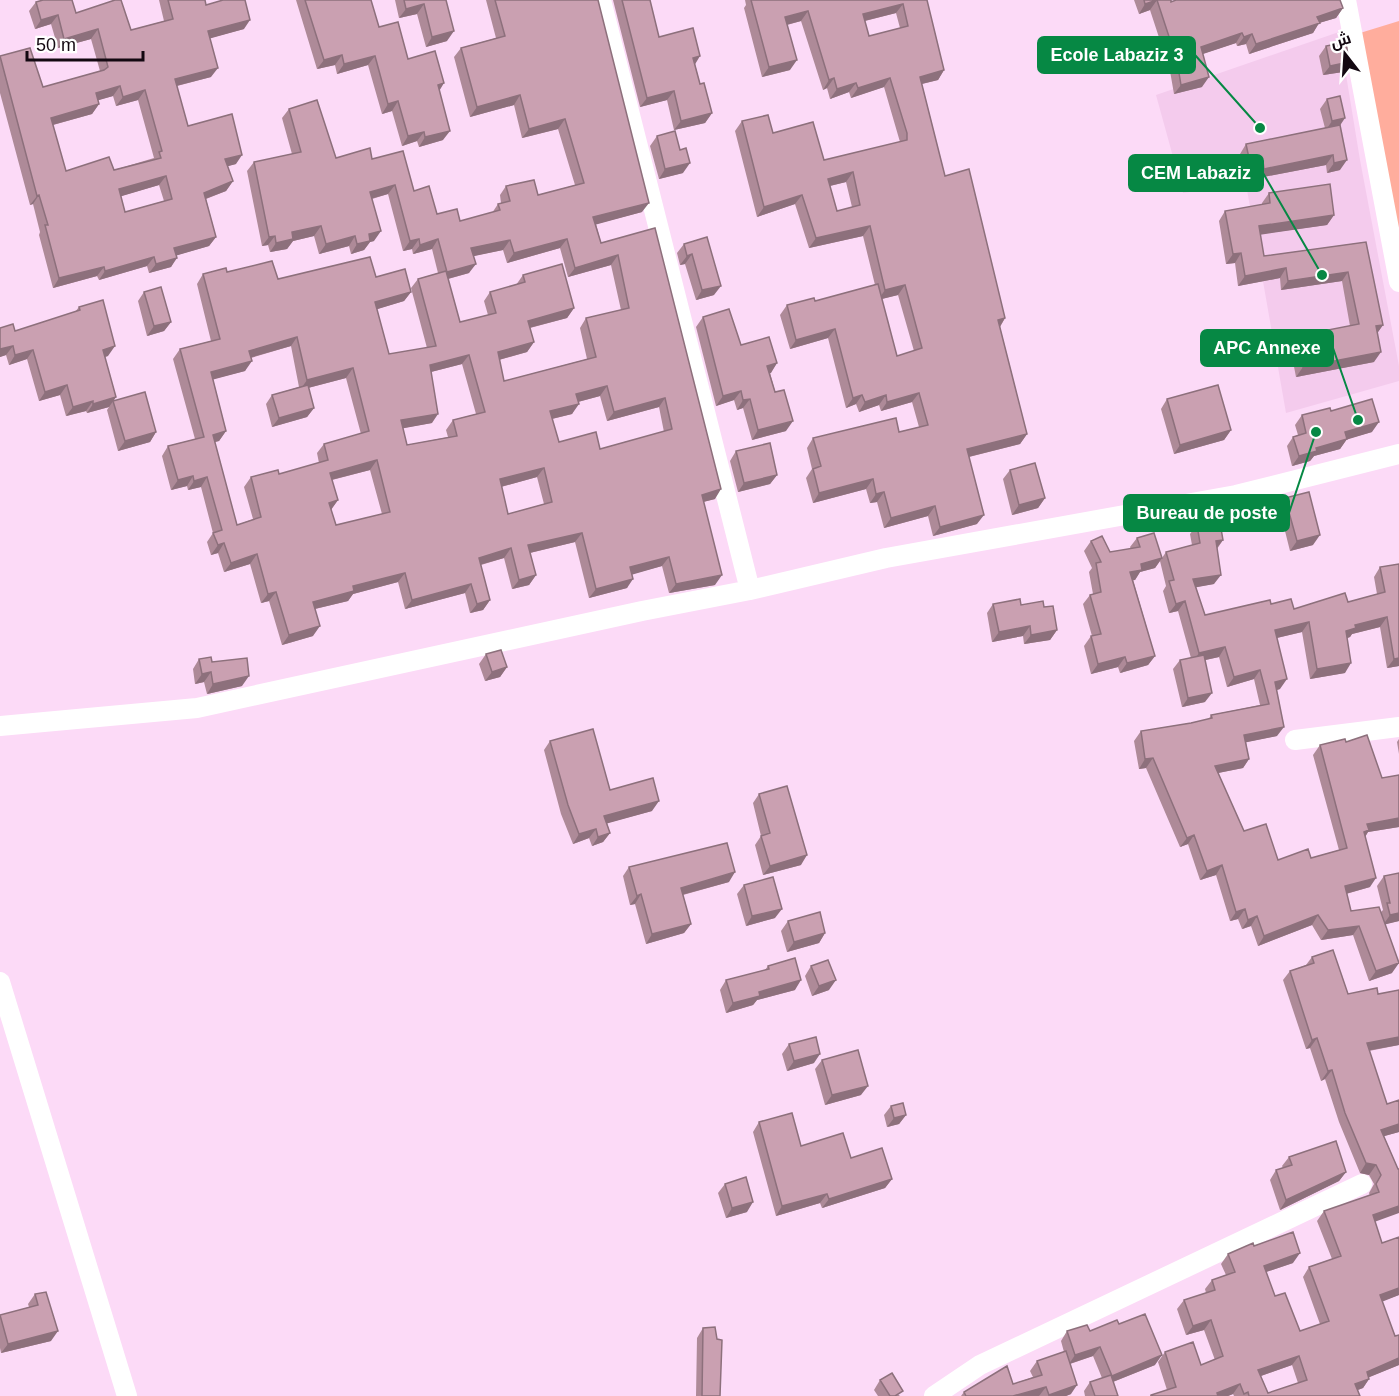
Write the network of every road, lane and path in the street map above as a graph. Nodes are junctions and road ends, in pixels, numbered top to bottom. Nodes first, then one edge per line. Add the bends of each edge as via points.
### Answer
1 (601, 0) edge
2 (1346, 0) edge
3 (1399, 282) edge
4 (1399, 454) edge
5 (750, 590) junction
6 (0, 726) edge
7 (1399, 728) edge
8 (1295, 740) dead end
9 (0, 982) edge
10 (1362, 1184) dead end
11 (127, 1396) edge
12 (934, 1396) edge

1 - 5 street
2 - 3 street
4 - 5 street via 1236,495 886,558
5 - 6 street via 197,708
7 - 8 street
9 - 11 street
10 - 12 street via 980,1365

